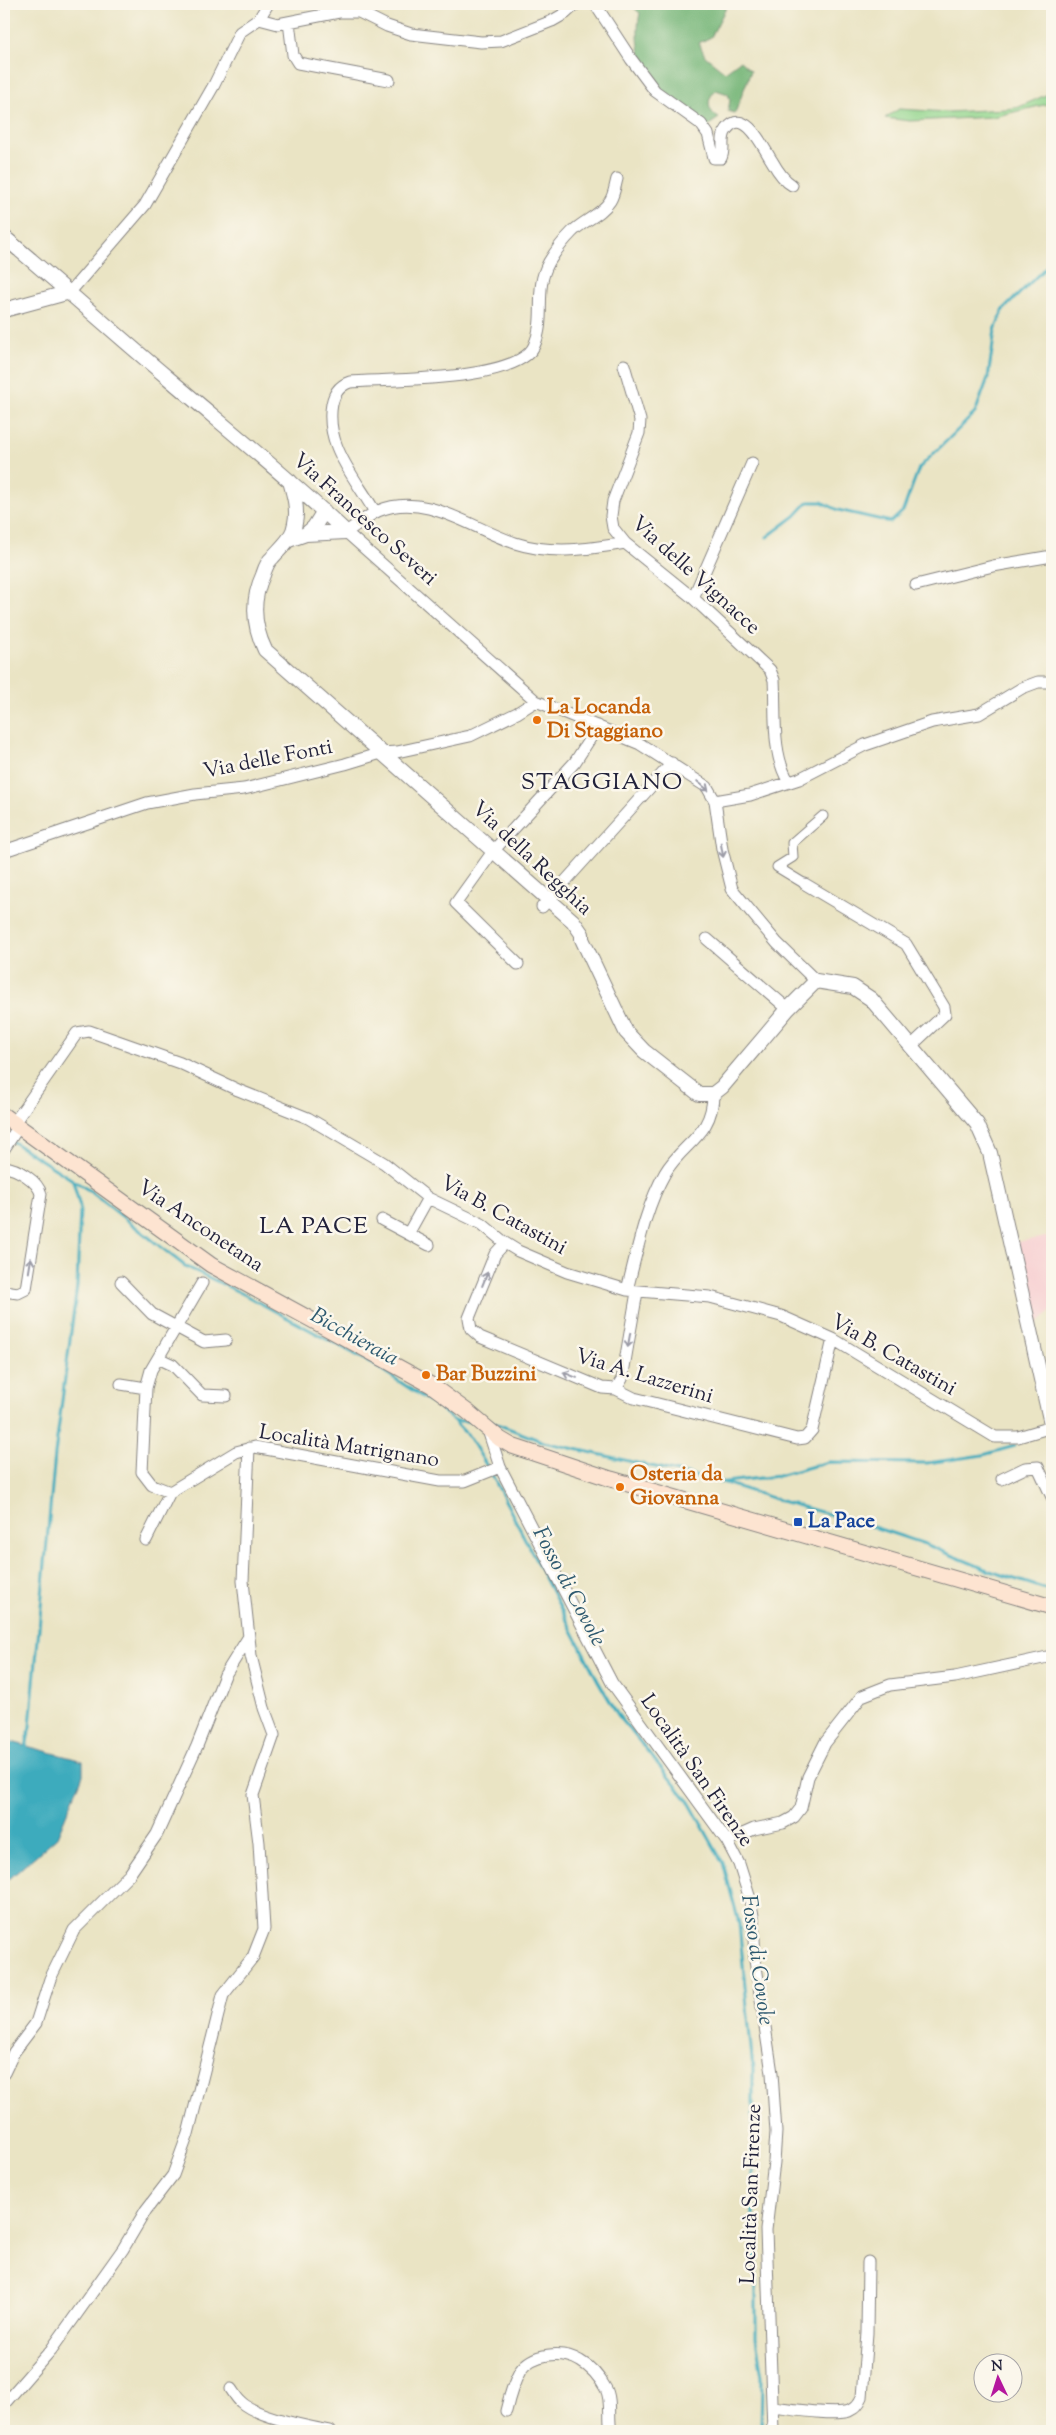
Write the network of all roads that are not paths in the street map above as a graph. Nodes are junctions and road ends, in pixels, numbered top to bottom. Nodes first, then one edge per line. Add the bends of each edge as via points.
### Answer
1 (268, 4) edge
2 (576, 4) edge
3 (595, 4) edge
4 (259, 19) junction
5 (289, 22) junction
6 (389, 80) dead end
7 (617, 179) dead end
8 (792, 185) dead end
9 (4, 237) edge
10 (70, 292) junction
11 (4, 310) edge
12 (624, 365) dead end
13 (752, 463) dead end
14 (290, 481) junction
15 (320, 507) junction
16 (376, 512) junction
17 (295, 524) junction
18 (346, 532) junction
19 (306, 534) junction
20 (289, 540) junction
21 (625, 543) junction
22 (1052, 556) edge
23 (916, 585) dead end
24 (693, 598) junction
25 (1052, 682) edge
26 (536, 701) junction
27 (598, 726) junction
28 (382, 753) junction
29 (672, 763) junction
30 (789, 782) junction
31 (715, 802) junction
32 (823, 816) dead end
33 (494, 850) junction
34 (4, 851) edge
35 (805, 884) joint
36 (546, 903) junction
37 (707, 939) dead end
38 (518, 964) dead end
39 (816, 981) junction
40 (788, 1009) junction
41 (910, 1047) junction
42 (713, 1094) junction
43 (13, 1124) edge
44 (5, 1147) edge
45 (4, 1167) edge
46 (428, 1198) junction
47 (382, 1220) dead end
48 (408, 1234) junction
49 (505, 1243) junction
50 (429, 1245) dead end
51 (212, 1266) junction
52 (121, 1282) dead end
53 (202, 1283) joint
54 (4, 1291) edge
55 (632, 1291) junction
56 (176, 1327) junction
57 (226, 1340) dead end
58 (833, 1340) junction
59 (158, 1358) junction
60 (121, 1384) dead end
61 (146, 1388) junction
62 (616, 1389) junction
63 (226, 1396) dead end
64 (1052, 1427) edge
65 (488, 1430) junction
66 (249, 1448) junction
67 (497, 1468) junction
68 (1002, 1479) dead end
69 (170, 1492) junction
70 (1052, 1497) edge
71 (146, 1540) dead end
72 (1052, 1607) edge
73 (248, 1638) junction
74 (1052, 1656) edge
75 (727, 1841) junction
76 (4, 2073) edge
77 (868, 2262) dead end
78 (231, 2389) dead end
79 (4, 2404) edge
80 (773, 2408) junction
81 (506, 2411) dead end
82 (330, 2431) edge
83 (611, 2431) edge
84 (773, 2431) edge

1 - 4 street
2 - 5 street via 552,21 495,42 411,34 359,12 339,12
3 - 8 street via 655,91 701,124 708,134 714,158 723,155 723,136 727,128 742,124 758,135 783,178
4 - 5 street via 278,24
4 - 10 street via 240,32 214,85 145,205
5 - 6 street via 293,54 298,63
7 - 16 street via 610,201 572,232 544,271 540,281 541,322 538,333 532,349 518,362 484,373 350,382 335,392 332,426 337,447
9 - 10 street, Via Francesco Severi
10 - 11 street
10 - 14 street, Via Francesco Severi
12 - 21 street, Via delle Vignacce via 640,420 639,433 613,501 611,516 613,528
13 - 24 street
14 - 15 street, Via Francesco Severi
14 - 17 street, Via della Regghia via 296,503
15 - 17 street, Via della Regghia
15 - 18 street, Via Francesco Severi
15 - 19 street via 314,527
16 - 18 street
16 - 21 street via 399,506 429,508 536,548 581,550
17 - 20 street, Via della Regghia
18 - 19 street, Via della Regghia
18 - 26 street, Via Francesco Severi
19 - 20 street, Via della Regghia
20 - 28 street, Via della Regghia via 270,560 257,588 254,609 257,633 265,650
21 - 24 street, Via delle Vignacce
22 - 23 street via 993,566
24 - 30 street, Via delle Vignacce via 770,670 774,680 779,756
25 - 30 street via 1038,682 1022,688 979,714 932,722 872,742
26 - 27 street, Via Francesco Severi
26 - 28 street, Via delle Fonti via 517,714 470,736
27 - 29 street, Via Francesco Severi via 640,744
27 - 33 street via 575,762
28 - 33 street, Via della Regghia
28 - 34 street, Via delle Fonti via 244,789 148,803
29 -> 31 street, Via Francesco Severi via 707,787
29 - 36 street
30 - 31 street
31 -> 39 street via 732,889 777,943
32 - 35 street via 792,843 793,856 777,867
33 - 36 street, Via della Regghia
33 - 38 street via 456,904
35 - 41 street via 906,944 944,1007 945,1014
36 - 42 street, Via della Regghia via 573,921 582,934 626,1032 644,1052 690,1088 699,1094
37 - 40 street
39 - 40 street
39 - 41 street via 861,991
40 - 42 street
41 - 64 street via 976,1124 990,1152
42 - 55 street via 709,1122 698,1139 676,1158 665,1174 638,1247
43 - 44 street, Via B. Catastini
43 - 46 street, Via B. Catastini via 77,1033 89,1031 180,1063 308,1118 384,1163
43 - 51 main road, Via Anconetana
54 -> 45 street via 18,1293 26,1289 41,1194 36,1183
46 - 48 street
46 - 49 street, Via B. Catastini via 482,1224
47 - 48 street
48 - 50 street
49 - 55 street, Via B. Catastini via 567,1272
62 -> 49 street, Via A. Lazzerini via 602,1388 480,1337 471,1329 469,1318 495,1254
51 - 53 street
51 - 65 main road, Via Anconetana via 431,1385
52 - 56 street via 152,1314
53 - 56 street
55 - 58 street, Via B. Catastini via 710,1297 744,1304 781,1316
55 -> 62 street via 622,1379
56 - 57 street via 204,1342
56 - 59 street
58 - 62 street, Via A. Lazzerini via 812,1430 802,1439 634,1398
58 - 64 street, Via B. Catastini via 995,1438 1018,1437
59 - 61 street
59 - 63 street via 173,1365 202,1395
60 - 61 street
61 - 69 street via 142,1472 152,1485
65 - 67 street, Località San Firenze
65 - 72 main road, Via Anconetana via 524,1451 611,1479
66 - 67 street, Località Matrignano via 265,1448 440,1482 480,1476
66 - 69 street, Località Matrignano via 224,1458
66 - 73 street via 243,1581
67 - 75 street, Località San Firenze via 612,1683
68 - 70 street via 1025,1468 1038,1467
69 - 71 street
73 - 76 street via 225,1675 157,1834 129,1875 74,1930 50,1979 36,2023 14,2052
73 - 79 street via 264,1708 274,1735 254,1795 264,1929 253,1958 223,1995 188,2134 173,2175 51,2350
74 - 75 street via 964,1675 890,1685 862,1696 825,1743 808,1777 800,1808 794,1817
75 - 80 street, Località San Firenze via 739,1864 754,1916 755,1960 772,2073 775,2147 766,2230
77 - 80 street via 867,2333 859,2404 840,2412
78 - 82 street via 241,2402 253,2409 290,2423
80 - 84 street, Località San Firenze
81 - 83 street via 511,2390 521,2370 534,2359 564,2355 580,2360 596,2374 608,2392

